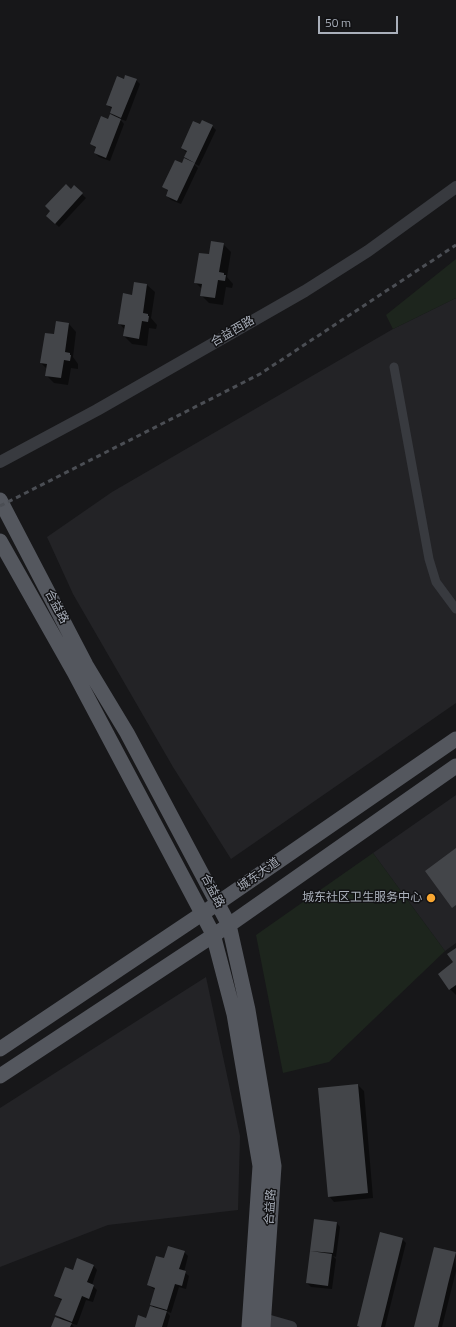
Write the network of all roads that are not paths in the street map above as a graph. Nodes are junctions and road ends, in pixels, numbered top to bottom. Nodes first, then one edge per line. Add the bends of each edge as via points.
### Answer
1 (456, 187) edge
2 (394, 367) dead end
3 (0, 462) edge
4 (0, 500) edge
5 (0, 541) edge
6 (456, 609) edge
7 (456, 739) edge
8 (456, 766) edge
9 (218, 903) junction
10 (202, 913) junction
11 (229, 924) junction
12 (213, 934) junction
13 (0, 1049) edge
14 (0, 1076) edge
15 (256, 1322) edge
16 (291, 1327) edge

1 - 3 street, 合益西路 via 368,251 305,291 97,410
2 - 6 street via 429,559 436,582
4 - 9 main road, 合益路 via 86,666 127,733
5 - 10 main road, 合益路 via 78,679
7 - 9 main road, 城东大道
8 - 11 main road, 城东大道
9 - 10 main road, 城东大道
9 - 11 main road, 合益路
10 - 12 main road, 合益路
10 - 13 main road, 城东大道
11 - 12 main road, 城东大道
11 - 15 main road, 合益路 via 248,1010 274,1166
12 - 14 main road, 城东大道
12 - 15 main road, 合益路 via 234,1014 260,1166
15 - 16 street

